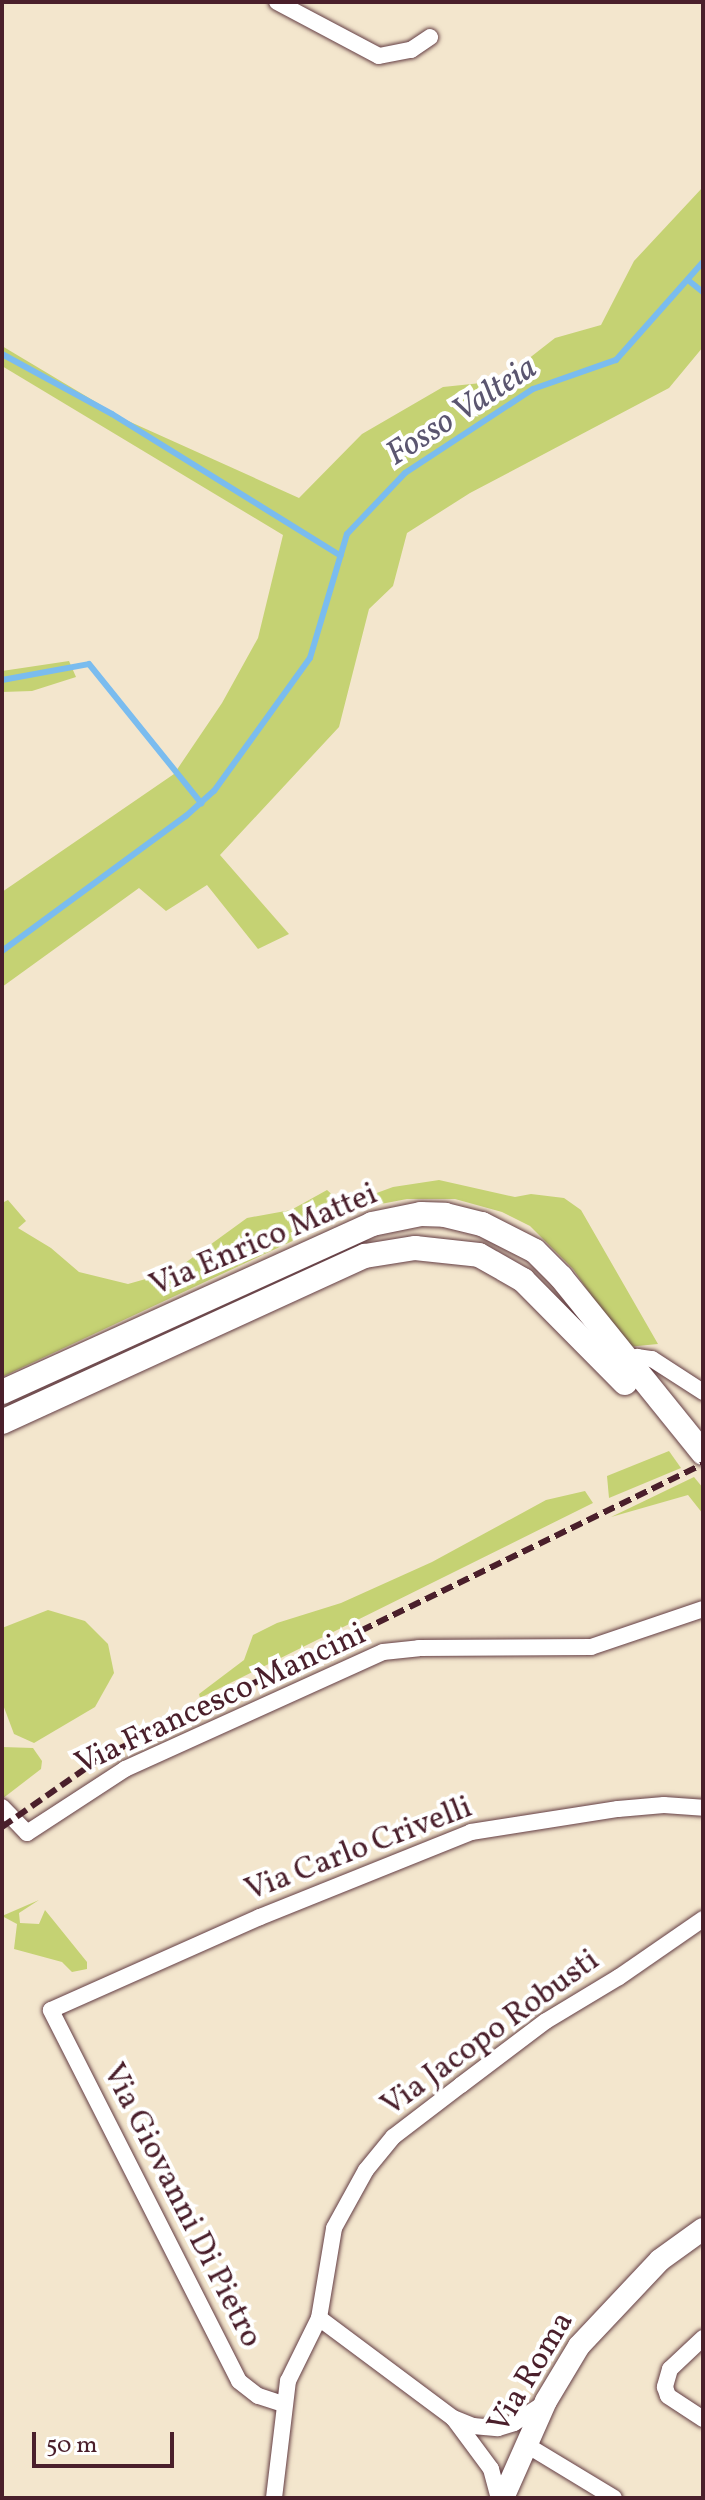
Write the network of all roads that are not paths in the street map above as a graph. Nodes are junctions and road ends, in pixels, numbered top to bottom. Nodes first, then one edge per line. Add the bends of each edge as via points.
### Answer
1 (277, 2) edge
2 (430, 37) dead end
3 (627, 1361) junction
4 (2, 1392) edge
5 (703, 1392) edge
6 (2, 1422) edge
7 (703, 1453) edge
8 (703, 1467) edge
9 (703, 1609) edge
10 (703, 1808) edge
11 (8, 1812) edge
12 (703, 1919) edge
13 (51, 2010) joint
14 (703, 2229) edge
15 (319, 2318) junction
16 (701, 2342) edge
17 (546, 2401) junction
18 (283, 2404) junction
19 (453, 2418) junction
20 (703, 2419) edge
21 (525, 2444) junction
22 (274, 2498) edge
23 (501, 2498) edge
24 (614, 2498) edge

1 - 2 street via 379,56 411,50
3 - 4 main road, Via Enrico Mattei via 535,1251 482,1224 421,1214 372,1224
3 - 5 street via 652,1359
3 - 7 main road, Via Enrico Mattei
6 - 8 main road, Via Enrico Mattei via 365,1256 439,1248 479,1255 523,1280
9 - 11 street, Via Francesco Mancini via 591,1647 383,1652 125,1769 27,1833
10 - 13 street, Via Carlo Crivelli via 618,1809 471,1832 260,1917
12 - 15 street, Via Jacopo Robusti via 546,2021 393,2137 366,2170 334,2228
13 - 18 street, Via Giovanni Di Pietro via 239,2381 258,2396
14 - 17 main road, Via Roma via 660,2260 601,2320
15 - 18 street, Via Jacopo Robusti via 288,2381
15 - 19 street
16 - 20 street via 670,2369 665,2387 668,2396
17 - 19 street via 527,2417 498,2428
17 - 21 main road, Via Roma
18 - 22 street, Via Jacopo Robusti
19 - 23 street via 483,2455
21 - 23 main road, Via Roma
21 - 24 street

